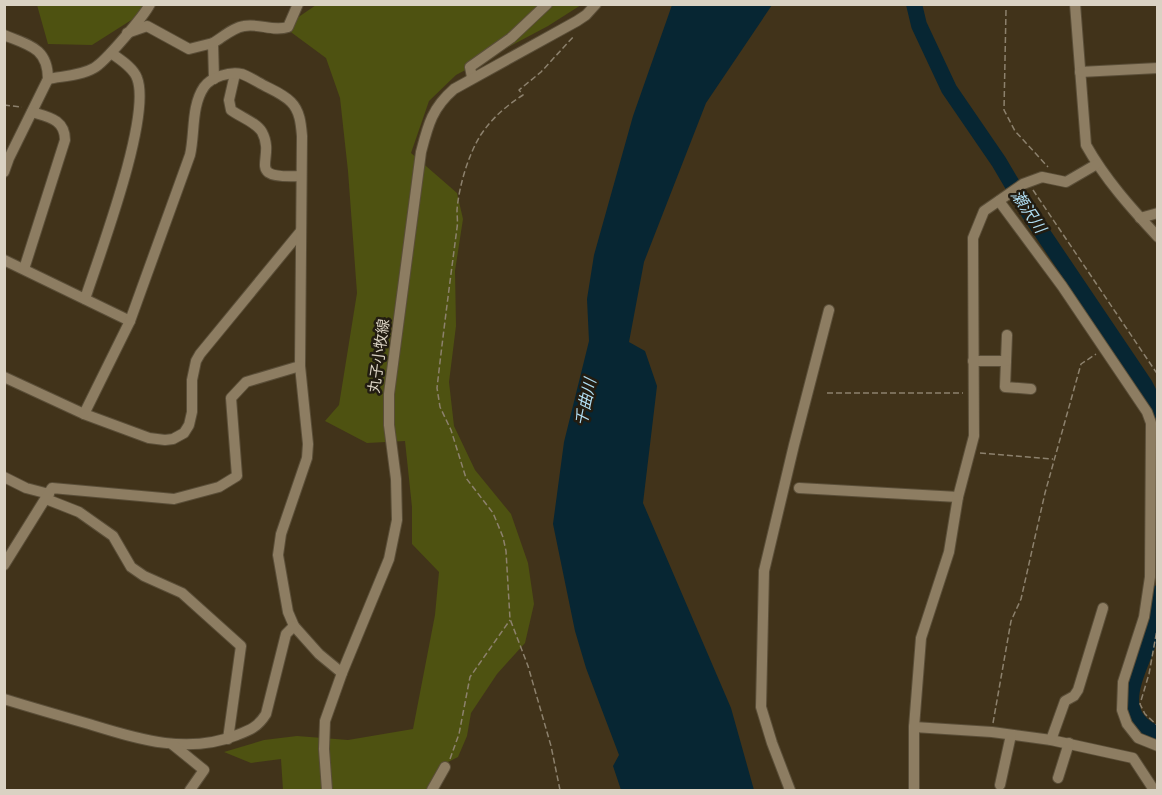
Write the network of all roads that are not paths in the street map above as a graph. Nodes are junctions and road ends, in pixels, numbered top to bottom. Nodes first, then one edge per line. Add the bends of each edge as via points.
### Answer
1 (150, 4) edge
2 (298, 4) edge
3 (547, 4) edge
4 (596, 4) edge
5 (1075, 4) edge
6 (127, 33) junction
7 (4, 35) edge
8 (213, 43) junction
9 (111, 52) junction
10 (1158, 68) edge
11 (1080, 72) junction
12 (235, 74) junction
13 (472, 77) junction
14 (48, 79) junction
15 (214, 79) junction
16 (32, 110) junction
17 (1097, 164) junction
18 (4, 172) edge
19 (301, 176) junction
20 (1002, 198) junction
21 (1158, 213) edge
22 (1140, 218) junction
23 (301, 231) junction
24 (1158, 237) edge
25 (4, 260) edge
26 (24, 269) junction
27 (85, 299) junction
28 (829, 310) dead end
29 (130, 321) junction
30 (1007, 335) dead end
31 (973, 361) junction
32 (1006, 361) junction
33 (300, 366) junction
34 (4, 377) edge
35 (1031, 389) dead end
36 (84, 414) junction
37 (4, 477) edge
38 (799, 488) dead end
39 (47, 497) junction
40 (958, 497) junction
41 (4, 565) edge
42 (1103, 608) dead end
43 (294, 626) junction
44 (342, 673) junction
45 (4, 699) edge
46 (915, 727) junction
47 (1011, 735) junction
48 (228, 739) junction
49 (1051, 740) junction
50 (1069, 743) junction
51 (171, 744) junction
52 (1158, 746) edge
53 (445, 767) road end
54 (1058, 778) dead end
55 (1000, 785) dead end
56 (190, 790) edge
57 (327, 790) edge
58 (432, 790) edge
59 (790, 790) edge
60 (914, 790) edge
61 (1154, 790) edge

1 - 6 street
2 - 8 street via 288,27 279,30 244,26
3 - 13 street via 511,38 470,66
4 - 13 street, 丸子小牧線 via 577,21
5 - 11 street
6 - 8 street via 147,26 189,49
6 - 9 street
7 - 14 street via 41,53
8 - 15 street
9 - 14 street via 95,68
9 - 27 street via 137,78 138,122
10 - 11 street
11 - 17 street via 1086,145
12 - 15 street
12 - 19 street via 292,103 301,122
12 - 19 street via 229,100 231,110 261,131 265,166 271,175
13 - 44 street, 丸子小牧線 via 441,100 430,119 421,152 388,402 398,520 389,559
14 - 16 street
15 - 29 street via 200,97 190,155
16 - 18 street
16 - 26 street via 54,118 65,133 65,140
17 - 20 street via 1066,182 1042,177
17 - 22 street
19 - 23 street
20 - 31 street via 984,211 973,238
20 - 52 street via 1151,423 1150,577 1144,617 1123,682 1122,710 1138,738
21 - 22 street
22 - 24 street
23 - 33 street
23 - 36 street via 200,354 192,380 192,412 184,433 173,439 149,438
25 - 26 street
26 - 27 street
27 - 29 street
28 - 59 street via 764,571 761,707
29 - 36 street
30 - 32 street
31 - 32 street
31 - 40 street via 974,436
32 - 35 street via 1005,387
33 - 39 street via 246,382 231,398 237,476 219,487 174,499 52,488
33 - 43 street via 307,458 281,534 278,555
34 - 36 street
37 - 39 street
38 - 40 street
39 - 41 street
39 - 48 street via 114,536 131,567 182,593 242,646
40 - 46 street via 949,552 921,638
42 - 49 street via 1078,690 1065,701
43 - 44 street
43 - 48 street via 286,634 266,714 256,728
44 - 57 street, 丸子小牧線 via 325,721
45 - 51 street via 140,740
46 - 47 street
46 - 60 street
47 - 49 street
47 - 55 street
48 - 51 street via 207,744
49 - 50 street
50 - 54 street
50 - 61 street via 1132,758
51 - 56 street via 204,770
53 - 58 street

